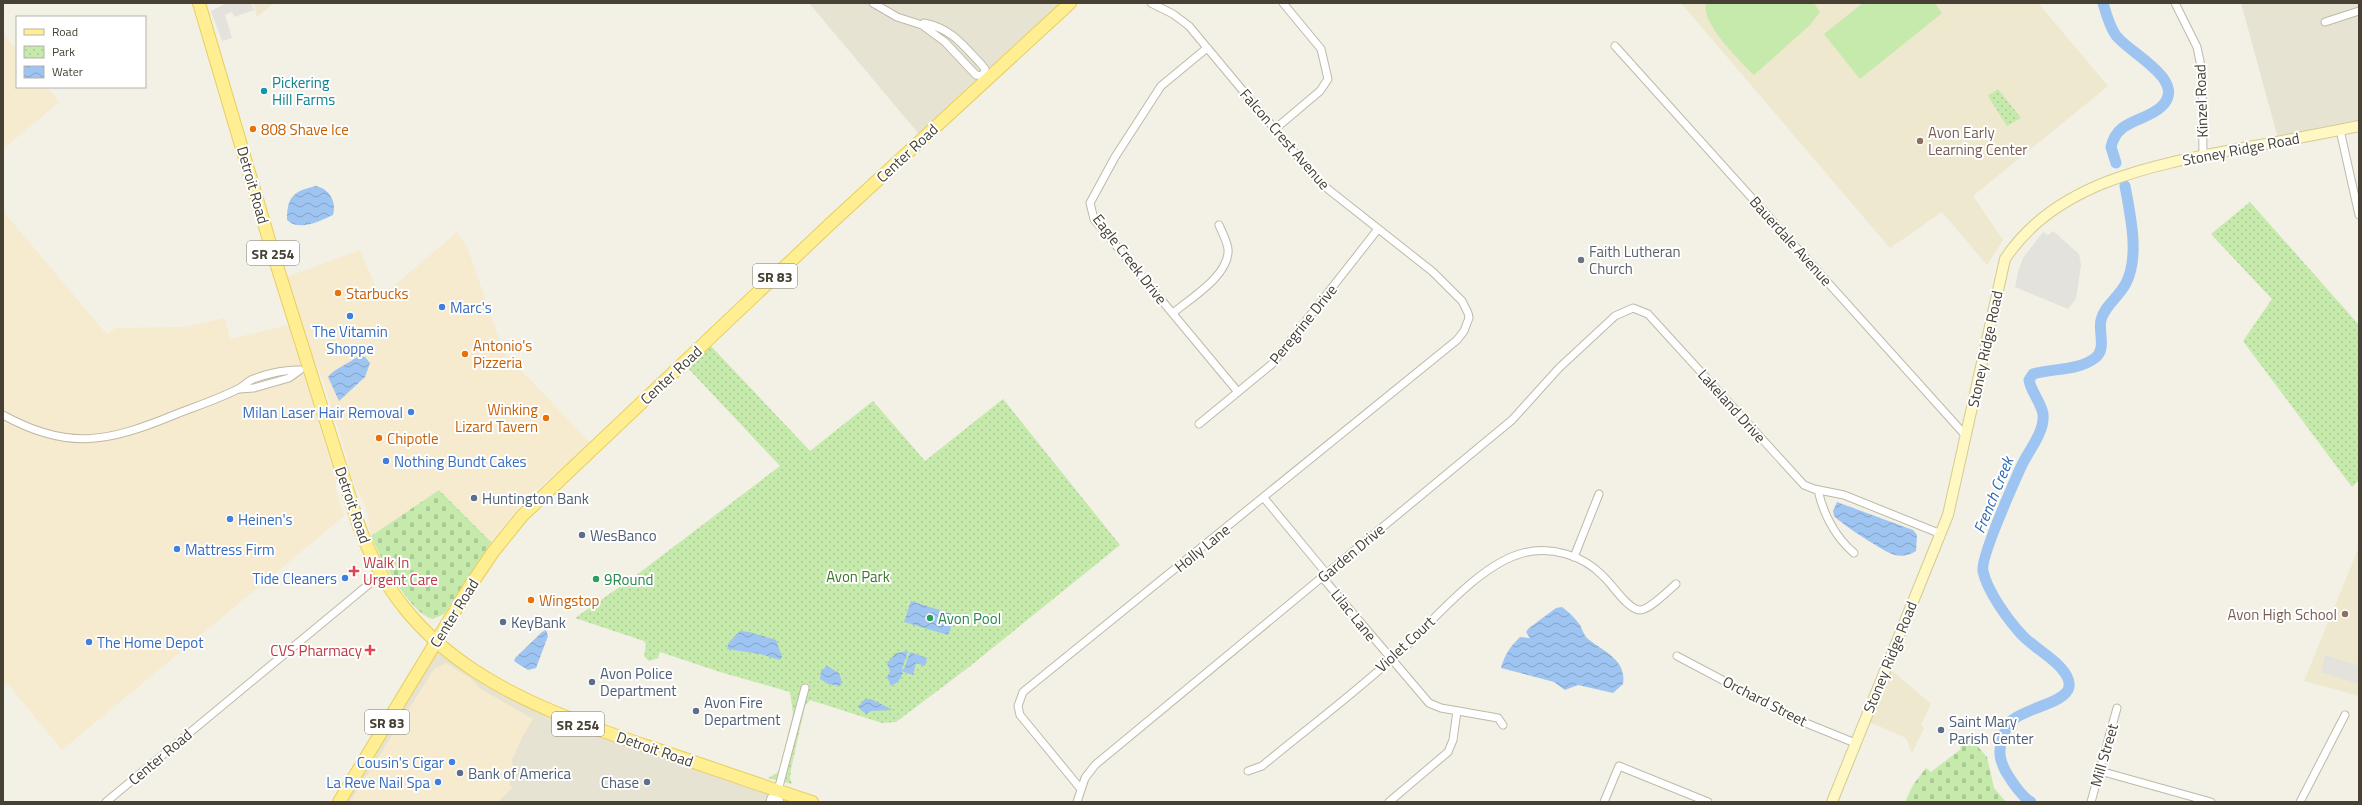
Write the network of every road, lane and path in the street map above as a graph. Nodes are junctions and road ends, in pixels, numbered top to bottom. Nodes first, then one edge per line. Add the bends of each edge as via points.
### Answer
1 (199, 3) edge
2 (873, 3) edge
3 (887, 3) edge
4 (1070, 3) edge
5 (1151, 3) edge
6 (1283, 3) edge
7 (2175, 3) edge
8 (881, 8) junction
9 (2359, 11) edge
10 (2325, 22) dead end
11 (922, 25) junction
12 (1615, 46) dead end
13 (1207, 48) junction
14 (985, 78) junction
15 (2359, 126) edge
16 (1275, 129) junction
17 (2340, 130) junction
18 (2203, 156) junction
19 (2359, 215) edge
20 (1219, 225) dead end
21 (1378, 229) junction
22 (1633, 308) joint
23 (1173, 313) junction
24 (1468, 323) joint
25 (303, 369) junction
26 (1238, 392) junction
27 (3, 415) edge
28 (1199, 424) dead end
29 (1966, 436) junction
30 (1818, 490) junction
31 (1599, 494) dead end
32 (1264, 498) junction
33 (1940, 534) junction
34 (1854, 553) dead end
35 (1574, 557) junction
36 (380, 575) junction
37 (1324, 575) junction
38 (1676, 584) dead end
39 (436, 642) junction
40 (1677, 656) dead end
41 (1391, 659) junction
42 (805, 688) dead end
43 (2117, 708) dead end
44 (1457, 711) junction
45 (2345, 715) dead end
46 (1503, 725) dead end
47 (1855, 743) junction
48 (1248, 770) dead end
49 (2100, 772) junction
50 (1080, 788) junction
51 (778, 796) edge
52 (106, 802) edge
53 (338, 802) edge
54 (770, 802) edge
55 (812, 802) edge
56 (1077, 802) edge
57 (1389, 802) edge
58 (1604, 802) edge
59 (1708, 802) edge
60 (1832, 802) edge
61 (2091, 802) edge
62 (2211, 802) edge
63 (2300, 802) edge

1 - 25 main road, Detroit Road / SR 254
2 - 8 street
3 - 8 street
4 - 14 main road, Center Road / SR 83
5 - 13 street, Falcon Crest Avenue via 1183,21
6 - 16 street via 1321,49 1328,79 1320,91
7 - 18 street, Kinzel Road via 2197,46 2202,71
8 - 11 street
9 - 10 street
11 - 14 street via 945,42 976,75
11 - 14 street via 924,22 950,32 981,64
12 - 29 street, Bauerdale Avenue
13 - 16 street, Falcon Crest Avenue
13 - 23 street, Eagle Creek Drive via 1157,91 1094,192 1090,203 1094,219
14 - 39 main road, Center Road / SR 83 via 522,516 493,552
15 - 17 street, Stoney Ridge Road
16 - 21 street, Falcon Crest Avenue via 1319,182
17 - 18 street, Stoney Ridge Road
17 - 19 street
18 - 29 street, Stoney Ridge Road via 2123,176 2084,192 2032,227 2012,248 2005,259
20 - 23 street via 1228,249 1226,264 1215,278
21 - 24 street, Falcon Crest Avenue via 1446,284 1466,307
21 - 26 street, Peregrine Drive via 1278,358
22 - 30 street, Lakeland Drive via 1643,310 1651,317 1800,482
22 - 37 street, Garden Drive via 1612,319 1559,368 1518,414
23 - 26 street, Eagle Creek Drive
24 - 32 street, Holly Lane via 1462,336
25 - 27 street via 287,370 251,380 237,390 138,430 107,438 54,436 23,426
25 - 36 main road, Detroit Road / SR 254 via 358,523
26 - 28 street, Peregrine Drive
29 - 33 street, Stoney Ridge Road via 1948,515
30 - 33 street, Lakeland Drive via 1844,494
30 - 34 street via 1824,513
31 - 35 street
32 - 37 street, Lilac Lane
32 - 50 street, Holly Lane via 1020,696 1020,715
33 - 47 street, Stoney Ridge Road
35 - 38 street, Violet Court via 1597,570 1633,609 1646,608
35 - 41 street, Violet Court via 1560,552 1538,551 1503,561 1448,605
36 - 39 main road, Detroit Road / SR 254 via 409,614
36 - 52 street, Center Road
37 - 41 street, Lilac Lane
37 - 50 street, Garden Drive via 1095,765
39 - 51 main road, Detroit Road / SR 254 via 487,680 553,714
39 - 53 main road, Center Road / SR 83
40 - 47 street, Orchard Street via 1796,718
41 - 44 street, Lilac Lane via 1428,703
41 - 48 street, Violet Court via 1262,766
42 - 51 street
43 - 49 street, Mill Street
44 - 46 street, Lilac Lane via 1498,718
44 - 57 street via 1453,740 1448,752
45 - 63 street
47 - 60 street, Stoney Ridge Road
49 - 61 street, Mill Street
49 - 62 street
50 - 56 street, Garden Drive
51 - 54 street via 771,798
51 - 55 main road, Detroit Road / SR 254
58 - 59 street via 1619,766

